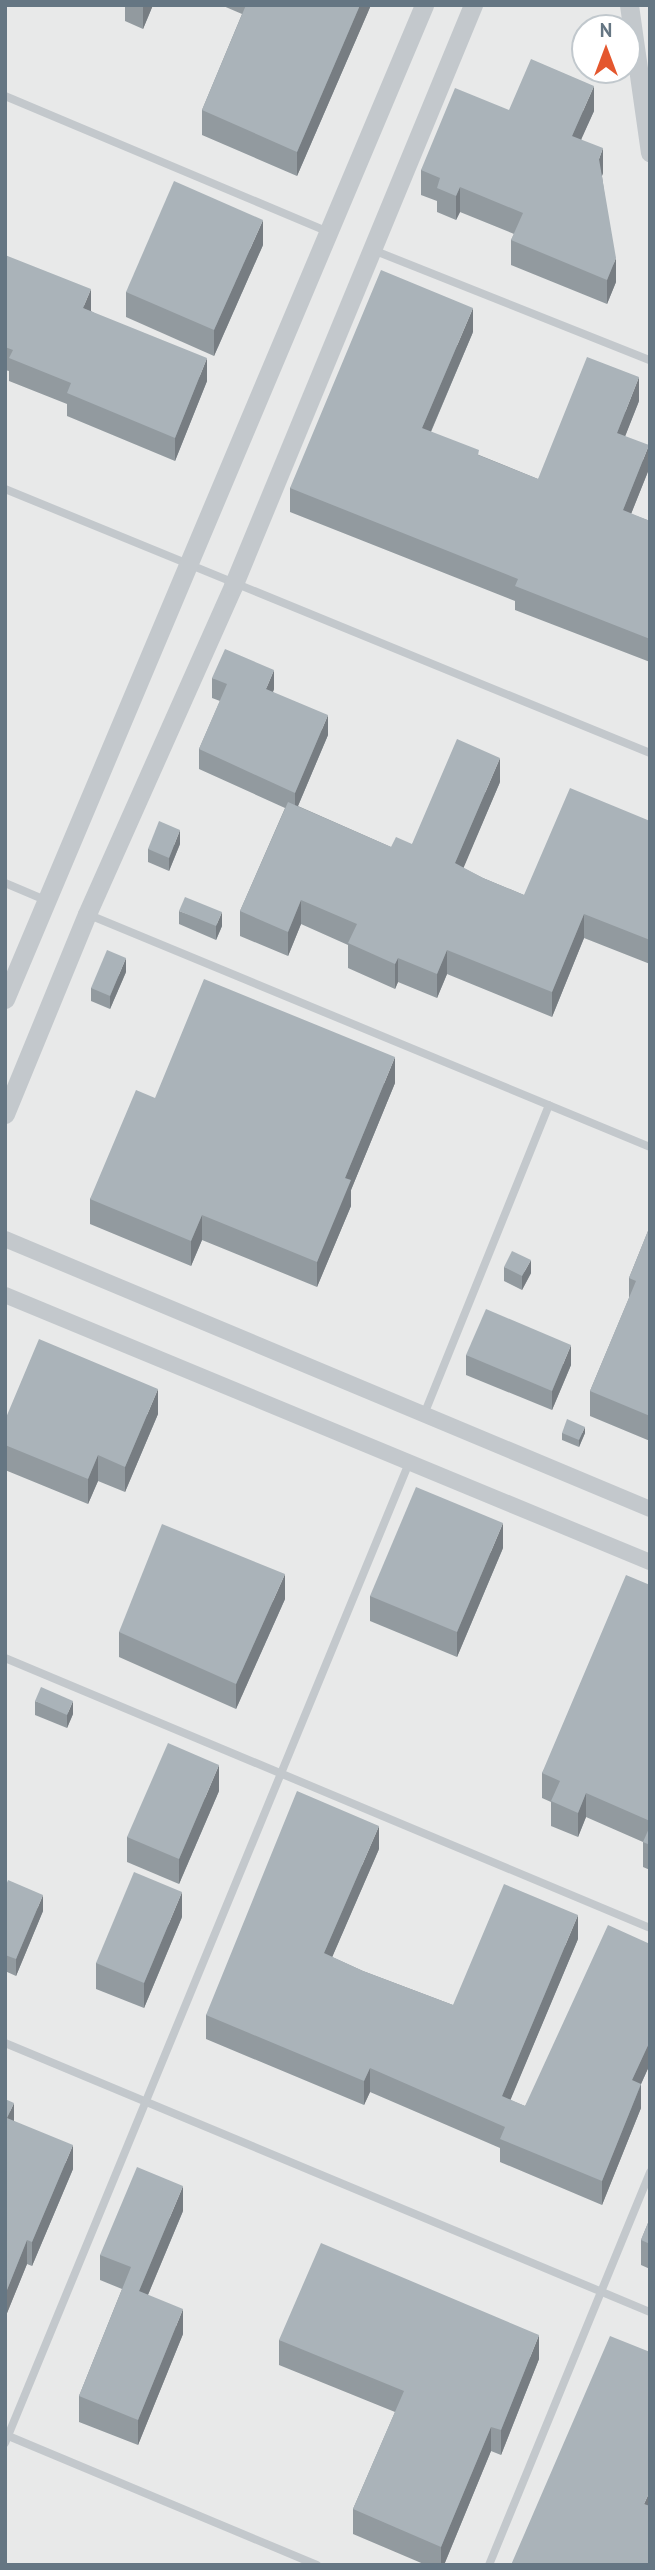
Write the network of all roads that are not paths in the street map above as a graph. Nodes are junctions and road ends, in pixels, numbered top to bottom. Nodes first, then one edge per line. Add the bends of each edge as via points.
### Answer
1 (424, 5) edge
2 (473, 5) edge
3 (629, 5) edge
4 (5, 96) edge
5 (650, 153) edge
6 (330, 233) junction
7 (370, 249) junction
8 (650, 360) edge
9 (5, 489) edge
10 (189, 566) junction
11 (233, 586) junction
12 (650, 753) edge
13 (5, 883) edge
14 (48, 901) junction
15 (87, 914) junction
16 (5, 999) edge
17 (549, 1105) junction
18 (5, 1114) edge
19 (650, 1147) edge
20 (5, 1239) edge
21 (5, 1295) edge
22 (425, 1412) junction
23 (409, 1463) junction
24 (650, 1509) edge
25 (650, 1562) edge
26 (5, 1658) edge
27 (281, 1773) junction
28 (650, 1928) edge
29 (5, 2043) edge
30 (146, 2101) junction
31 (650, 2172) edge
32 (601, 2291) junction
33 (650, 2312) edge
34 (6, 2438) edge
35 (317, 2565) edge
36 (489, 2565) edge

1 - 6 street
2 - 7 street
3 - 5 street
4 - 6 lane
6 - 10 street
7 - 8 lane
7 - 11 street
9 - 10 lane
10 - 11 lane
10 - 14 street
11 - 12 lane
11 - 15 street
13 - 14 lane
14 - 16 street
15 - 17 lane
15 - 18 street
17 - 19 lane
17 - 22 lane
20 - 22 street
21 - 23 street
22 - 24 street
23 - 25 street
23 - 27 lane
26 - 27 lane
27 - 28 lane
27 - 30 lane
29 - 30 lane
30 - 32 lane
30 - 34 lane
31 - 32 lane
32 - 33 lane
32 - 36 lane
34 - 35 lane

